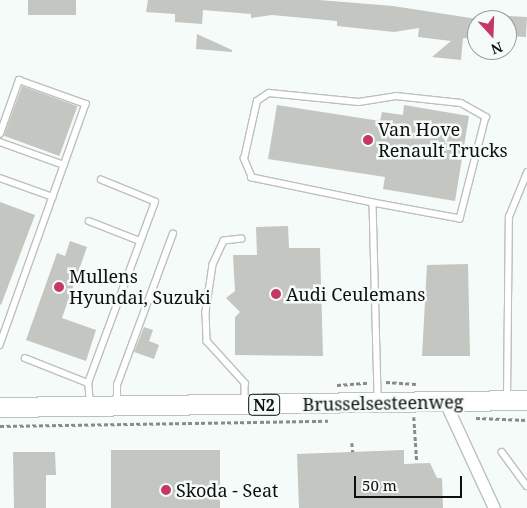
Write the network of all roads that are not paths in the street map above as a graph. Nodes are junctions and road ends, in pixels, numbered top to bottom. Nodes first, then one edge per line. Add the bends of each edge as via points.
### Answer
1 (0, 134) edge
2 (0, 142) edge
3 (64, 165) junction
4 (527, 173) edge
5 (0, 178) edge
6 (100, 180) dead end
7 (524, 188) edge
8 (53, 197) junction
9 (373, 203) junction
10 (89, 221) dead end
11 (173, 234) dead end
12 (242, 239) dead end
13 (140, 241) junction
14 (0, 345) edge
15 (25, 358) dead end
16 (88, 383) junction
17 (527, 400) edge
18 (507, 401) junction
19 (378, 403) junction
20 (245, 406) junction
21 (0, 407) edge
22 (90, 407) junction
23 (117, 407) junction
24 (449, 409) junction
25 (502, 452) dead end
26 (527, 486) edge
27 (494, 508) edge

1 - 3 lane via 19,80 86,104
2 - 3 lane
3 - 8 lane
4 - 7 lane
5 - 8 lane
6 - 13 lane via 155,202
7 - 18 lane via 509,216
8 - 14 lane
9 - 9 lane via 460,219 486,117 461,103 396,96 359,102 270,93 257,101 244,159 252,178
9 - 19 lane
10 - 13 lane
11 - 23 lane via 117,385
12 - 20 lane via 224,241 213,265 206,312 208,341 245,383
13 - 16 lane
15 - 16 lane
16 - 22 lane
17 - 18 main road, Brusselsesteenweg / N2
18 - 24 main road, Brusselsesteenweg / N2
19 - 20 main road, Brusselsesteenweg / N2
19 - 24 main road, Brusselsesteenweg / N2
20 - 23 main road, Brusselsesteenweg / N2
21 - 22 main road, Brusselsesteenweg / N2
22 - 23 main road, Brusselsesteenweg / N2
24 - 27 street
25 - 26 lane

